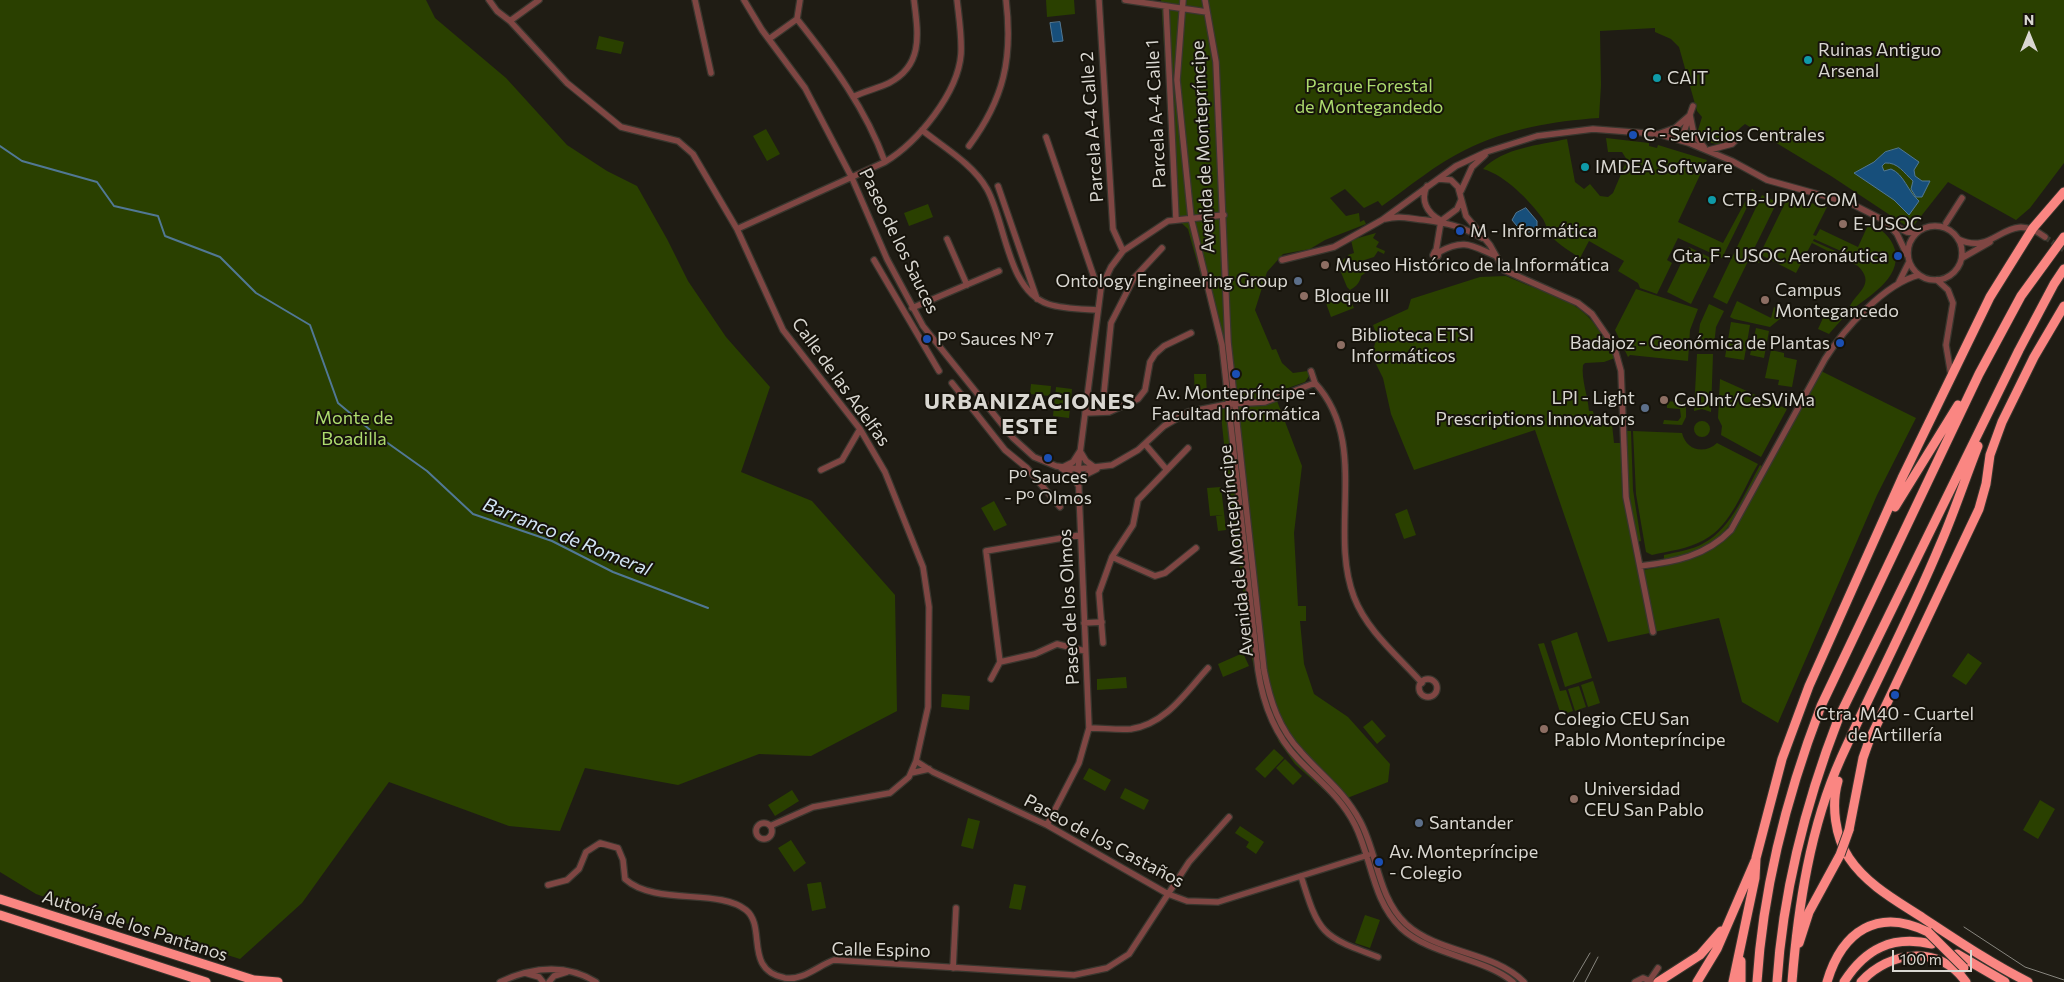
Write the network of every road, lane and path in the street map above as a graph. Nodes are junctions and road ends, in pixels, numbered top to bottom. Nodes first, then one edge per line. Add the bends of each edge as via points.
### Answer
1 (489, 0) edge
2 (539, 0) edge
3 (695, 0) edge
4 (744, 0) edge
5 (800, 0) edge
6 (914, 0) edge
7 (957, 0) edge
8 (1006, 0) edge
9 (1099, 0) edge
10 (1125, 0) edge
11 (1183, 0) edge
12 (1205, 0) edge
13 (1166, 7) junction
14 (1182, 10) junction
15 (1207, 12) junction
16 (797, 19) junction
17 (510, 21) junction
18 (769, 39) junction
19 (711, 73) dead end
20 (853, 97) junction
21 (1693, 106) dead end
22 (1690, 115) junction
23 (922, 130) junction
24 (1658, 134) junction
25 (1046, 136) dead end
26 (1740, 136) dead end
27 (1681, 140) junction
28 (969, 146) dead end
29 (1497, 148) junction
30 (1707, 149) junction
31 (885, 162) junction
32 (852, 178) junction
33 (1437, 179) junction
34 (1428, 185) junction
35 (998, 186) dead end
36 (1460, 191) junction
37 (2064, 192) edge
38 (1962, 198) dead end
39 (1462, 200) junction
40 (1430, 212) junction
41 (1224, 215) junction
42 (1449, 215) junction
43 (1191, 218) junction
44 (1176, 219) junction
45 (1382, 220) junction
46 (1441, 221) junction
47 (1885, 221) junction
48 (1946, 224) dead end
49 (2033, 228) junction
50 (737, 229) junction
51 (1915, 233) junction
52 (2002, 233) junction
53 (2046, 236) tunnel mouth
54 (2064, 236) edge
55 (947, 238) dead end
56 (1958, 239) junction
57 (1488, 241) junction
58 (1162, 248) dead end
59 (1123, 251) junction
60 (1907, 255) junction
61 (1496, 256) junction
62 (1962, 258) junction
63 (887, 260) junction
64 (1282, 260) dead end
65 (1909, 262) junction
66 (2064, 269) edge
67 (999, 271) dead end
68 (1919, 275) junction
69 (1937, 280) junction
70 (967, 285) junction
71 (1895, 287) junction
72 (1101, 288) junction
73 (1037, 299) junction
74 (2064, 306) edge
75 (912, 308) junction
76 (1097, 310) junction
77 (1191, 333) dead end
78 (937, 344) junction
79 (926, 351) junction
80 (938, 371) dead end
81 (1311, 371) dead end
82 (1979, 374) junction
83 (1951, 375) junction
84 (952, 383) dead end
85 (1315, 383) junction
86 (2000, 388) junction
87 (1232, 404) junction
88 (1085, 412) junction
89 (1102, 412) junction
90 (860, 429) junction
91 (1145, 444) junction
92 (1188, 448) dead end
93 (1025, 450) junction
94 (1080, 451) junction
95 (1019, 460) junction
96 (1061, 468) junction
97 (1097, 469) junction
98 (821, 470) dead end
99 (1078, 470) junction
100 (1168, 470) junction
101 (1078, 485) junction
102 (1060, 508) dead end
103 (1882, 528) junction
104 (1080, 536) junction
105 (1196, 548) dead end
106 (1112, 557) junction
107 (1640, 566) junction
108 (1102, 622) junction
109 (1084, 623) junction
110 (1653, 632) dead end
111 (1103, 643) dead end
112 (1085, 651) junction
113 (1000, 662) junction
114 (1208, 668) dead end
115 (991, 679) dead end
116 (1422, 683) dead end
117 (1088, 728) junction
118 (1845, 751) junction
119 (916, 761) junction
120 (929, 770) junction
121 (911, 773) junction
122 (1228, 817) dead end
123 (770, 826) dead end
124 (1047, 826) junction
125 (1369, 855) junction
126 (1756, 858) junction
127 (1301, 876) junction
128 (548, 885) dead end
129 (1168, 894) junction
130 (0, 899) edge
131 (956, 908) dead end
132 (0, 915) edge
133 (1729, 921) junction
134 (1932, 944) dead end
135 (1740, 953) junction
136 (1957, 954) dead end
137 (1378, 957) dead end
138 (1794, 966) junction
139 (952, 968) junction
140 (1658, 968) dead end
141 (569, 971) junction
142 (524, 973) junction
143 (257, 981) edge
144 (1654, 981) edge
145 (206, 982) edge
146 (278, 982) edge
147 (500, 982) edge
148 (543, 982) edge
149 (549, 982) edge
150 (596, 982) edge
151 (1513, 982) edge
152 (1524, 982) edge
153 (1635, 982) edge
154 (1697, 982) edge
155 (1733, 982) edge
156 (1742, 982) edge
157 (1757, 982) edge
158 (1777, 982) edge
159 (1792, 982) edge
160 (1827, 982) edge
161 (1844, 982) edge
162 (1861, 982) edge
163 (1966, 982) edge
164 (1973, 982) edge
165 (2005, 982) edge
166 (2028, 982) edge

1 - 17 street, Calle de las Adelfas
2 - 17 street
3 - 19 street
4 - 18 street, Paseo de los Sauces
5 - 16 street
6 - 20 street via 918,42 907,69 887,84
7 - 23 street via 961,56 957,72 950,91
8 - 28 street via 1009,44 1001,85 985,124
9 - 59 street, Parcela A-4 Calle 2 via 1113,229
10 - 13 street
11 - 14 street, Avenida de Montepríncipe
12 - 15 street, Avenida de Montepríncipe
13 - 14 street
13 - 44 street, Parcela A-4 Calle 1
14 - 15 street
14 - 43 street, Avenida de Montepríncipe via 1178,80
15 - 41 street, Avenida de Montepríncipe via 1216,62
16 - 18 street
16 - 20 street via 829,59
17 - 50 street, Calle de las Adelfas via 566,82 621,127 678,141 693,154
18 - 32 street, Paseo de los Sauces via 805,88
20 - 31 street via 875,134
21 - 22 street
22 - 24 street via 1675,128
22 - 27 street
22 - 30 street via 1694,135
23 - 31 street
23 - 73 street via 967,166 986,188 998,213 1016,274
24 - 27 street
24 - 29 street via 1610,129 1563,131
25 - 72 street via 1095,280
26 - 30 street via 1732,144
27 - 30 street
29 - 33 street via 1462,163
29 - 36 street via 1472,167
30 - 47 street via 1767,180 1850,203
31 - 32 street
32 - 50 street
32 - 63 street, Paseo de los Sauces
33 - 34 street
33 - 36 street via 1451,180
34 - 40 street via 1424,199
34 - 45 street
35 - 73 street
36 - 39 street
37 - 49 highway
38 - 48 street
39 - 42 street
39 - 57 street via 1466,216
40 - 42 street
40 - 46 street
41 - 43 street, Paseo de los Olmos
41 - 87 street, Avenida de Montepríncipe
42 - 46 street
43 - 44 street, Paseo de los Olmos
43 - 87 street, Avenida de Montepríncipe via 1222,345
44 - 59 street, Paseo de los Olmos
45 - 46 street via 1405,216
45 - 64 street via 1334,248
46 - 57 street via 1458,225
46 - 61 street via 1438,251 1454,245 1469,245
47 - 51 street
47 - 60 street via 1897,234
49 - 52 street via 2024,226
49 - 53 street
49 - 83 highway via 1990,297
50 - 90 street, Calle de las Adelfas via 782,330
51 - 56 street via 1928,227 1943,227
51 - 60 street
52 - 56 street via 1975,245
52 - 62 street
54 - 82 highway via 2022,296
55 - 70 street
56 - 62 street
57 - 61 street
58 - 89 street via 1134,278 1111,323
59 - 72 street, Paseo de los Olmos
60 - 65 street
61 - 107 street via 1501,268 1508,273 1556,292 1586,309 1598,320 1614,346 1621,371 1626,497
62 - 69 street via 1953,273
63 - 75 street, Paseo de los Sauces
63 - 79 street via 876,262
65 - 68 street
65 - 71 street
66 - 86 highway
67 - 70 street
68 - 69 street
68 - 71 street
69 - 83 street via 1948,290 1953,303 1946,344
70 - 75 street
71 - 107 street via 1856,318 1836,341 1732,530 1700,553
72 - 76 street, Paseo de los Olmos
73 - 76 street via 1052,305
74 - 138 highway, bridge via 2002,422 1990,455 1986,484 1976,516 1869,741 1849,830 1840,855 1809,912
75 - 78 street, Paseo de los Sauces
76 - 88 street, Paseo de los Olmos
77 - 89 street via 1155,354 1150,362 1145,390 1138,398 1110,412
78 - 79 street
78 - 93 street, Paseo de los Sauces
79 - 80 street
81 - 85 street
82 - 103 highway
82 - 157 highway via 1842,659 1803,751 1777,846 1764,910
83 - 103 highway
84 - 95 street via 1005,450
85 - 87 street, Paseo de los Sauces via 1265,402
85 - 116 street via 1335,418 1343,450 1347,570 1353,596 1369,625
86 - 118 highway via 1940,545
86 - 158 highway via 1862,666 1824,755 1796,849
87 - 91 street, Paseo de los Sauces via 1207,407 1183,415 1164,426
87 - 125 street, Avenida de Montepríncipe via 1261,692 1269,716 1286,744 1347,811
88 - 89 street
88 - 94 street, Paseo de los Olmos
90 - 98 street via 842,460
90 - 119 street, Calle de las Adelfas via 885,472 923,567 929,607 928,706
91 - 97 street, Paseo de los Sauces via 1126,458
91 - 100 street
92 - 100 street
93 - 95 street
93 - 96 street, Paseo de los Sauces
94 - 96 street via 1073,462
94 - 97 street via 1086,461
94 - 99 street, Paseo de los Olmos
95 - 102 street
96 - 99 street, Paseo de los Sauces
96 - 101 street via 1073,475
97 - 99 street, Paseo de los Sauces
97 - 101 street via 1083,476
99 - 101 street, Paseo de los Olmos
100 - 106 street via 1138,500 1133,525
101 - 104 street, Paseo de los Olmos
103 - 126 highway via 1798,715 1782,759
104 - 109 street, Paseo de los Olmos
104 - 113 street via 986,551
105 - 106 street via 1165,573 1155,576
106 - 108 street via 1099,593
107 - 110 street
108 - 109 street
108 - 111 street
109 - 112 street, Paseo de los Olmos
112 - 113 street via 1057,644 1035,654
112 - 117 street, Paseo de los Olmos
113 - 115 street
114 - 117 street via 1165,715 1146,725 1130,729
117 - 124 street, Paseo de los Olmos via 1079,763
118 - 138 highway via 1812,850 1799,912
118 - 166 highway via 1834,801 1841,842 1848,858 1883,892
119 - 120 street, Paseo de los Castaños
119 - 121 street, Calle de las Adelfas
120 - 121 street
120 - 124 street, Paseo de los Castaños
121 - 123 street, Calle de las Adelfas via 890,793 813,807
122 - 129 street, Calle Espino via 1189,862
124 - 129 street, Paseo de los Castaños
125 - 127 street, Paseo de los Castaños
125 - 151 street, Avenida de Montepríncipe via 1380,899 1400,927 1422,942
125 - 152 street, Avenida de Montepríncipe via 1386,897 1405,923 1424,936 1511,970
126 - 133 highway
126 - 135 highway
127 - 129 street, Paseo de los Castaños via 1218,902 1187,901
127 - 137 street via 1313,915 1326,934
128 - 139 street, Calle Espino via 567,880 579,869 586,852 600,843 618,848 625,879 643,890 733,903 747,910 755,921 756,949 761,962 768,970 785,978 812,972 834,960
129 - 139 street, Calle Espino via 1137,945 1107,968 1074,975
130 - 143 highway, Autovía de los Pantanos
131 - 139 street, Calle Espino
132 - 145 highway, Autovía de los Pantanos
133 - 144 highway via 1700,955
133 - 154 highway via 1709,965
134 - 161 highway via 1907,940 1880,947 1864,957
135 - 155 highway
135 - 156 highway
136 - 165 highway
138 - 159 highway
140 - 144 street
141 - 142 street via 546,969
141 - 149 street via 561,972
141 - 150 street
142 - 147 street
142 - 148 street via 532,974
143 - 146 highway, Autovía de los Pantanos
144 - 153 street via 1642,978
160 - 164 highway, bridge via 1845,942 1858,932 1881,923 1904,923 1928,932 1964,968
162 - 163 highway via 1869,972 1890,960 1916,955 1942,962

